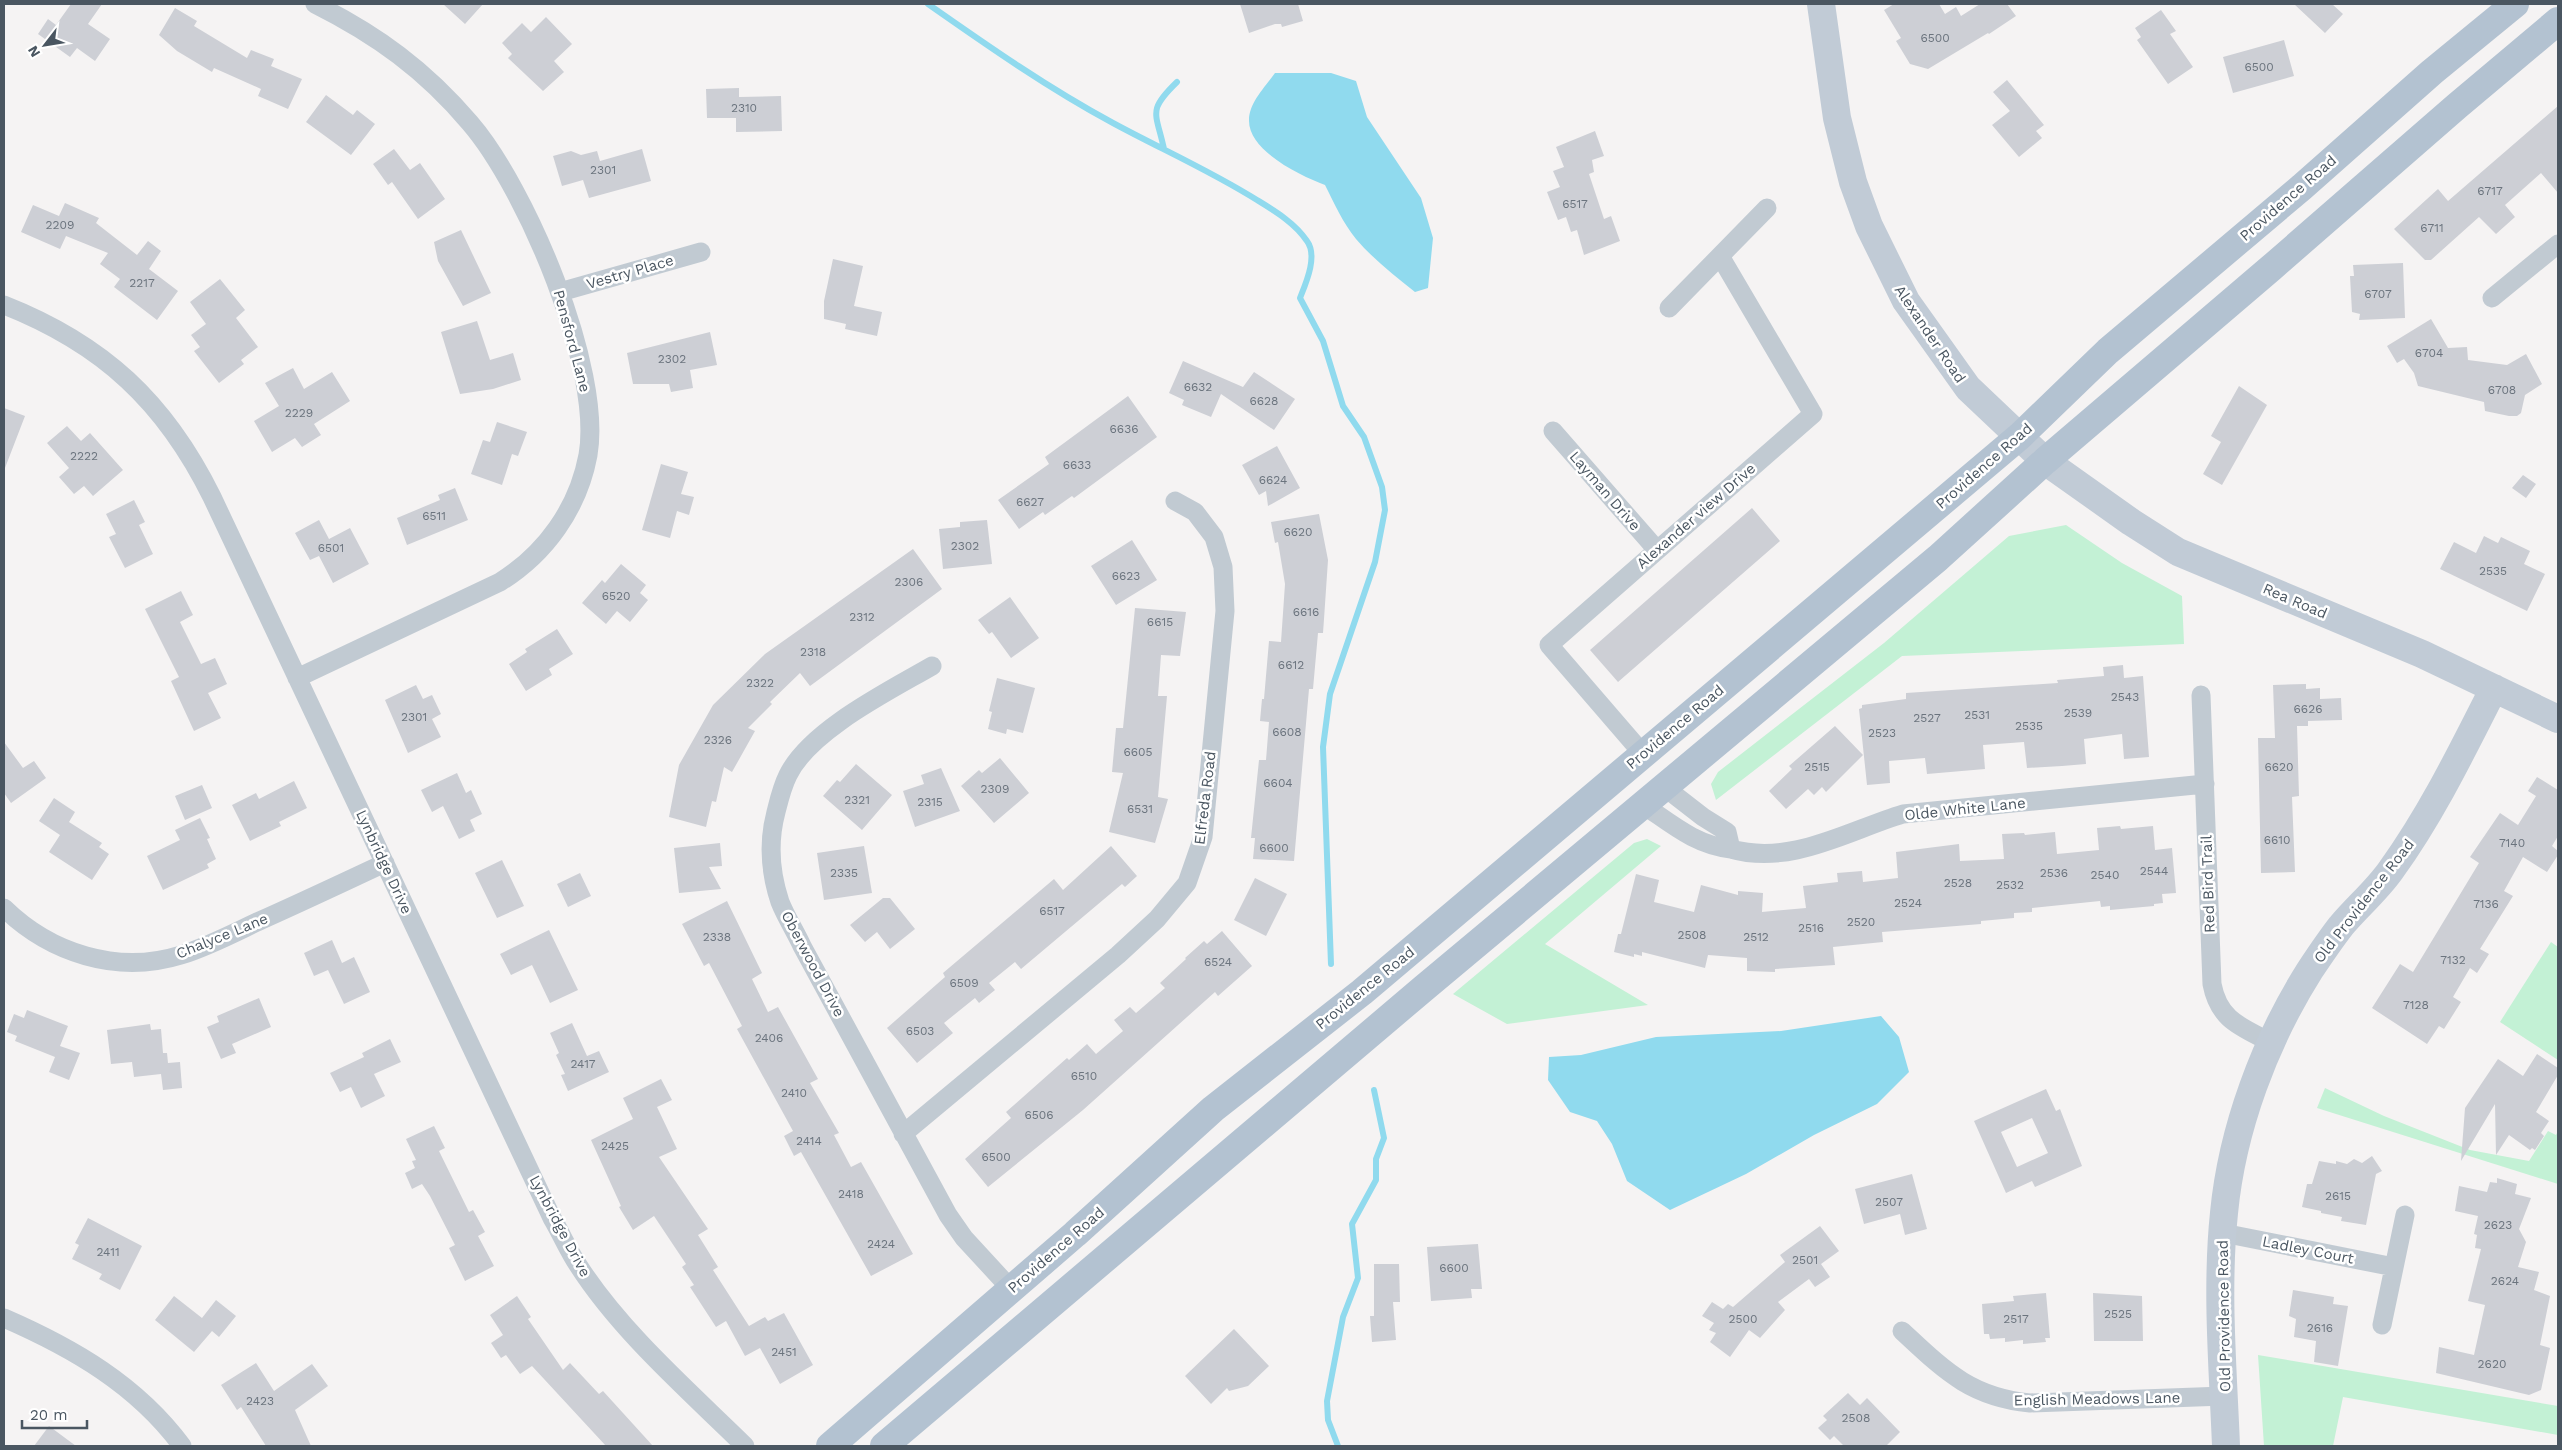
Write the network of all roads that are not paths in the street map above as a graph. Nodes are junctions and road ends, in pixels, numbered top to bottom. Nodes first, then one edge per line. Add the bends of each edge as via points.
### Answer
1 (315, 4) edge
2 (1821, 4) edge
3 (2516, 4) edge
4 (2558, 21) edge
5 (1767, 208) dead end
6 (2558, 244) edge
7 (701, 252) dead end
8 (1720, 256) junction
9 (560, 292) junction
10 (2492, 298) dead end
11 (4, 305) edge
12 (1669, 308) dead end
13 (1553, 431) dead end
14 (2020, 436) junction
15 (2045, 461) junction
16 (1175, 500) dead end
17 (1657, 550) junction
18 (932, 666) dead end
19 (297, 678) junction
20 (2494, 688) junction
21 (2201, 695) dead end
22 (2558, 719) edge
23 (1643, 754) junction
24 (2205, 784) junction
25 (1663, 786) junction
26 (1642, 804) junction
27 (1732, 849) junction
28 (384, 863) junction
29 (4, 908) edge
30 (2272, 1042) junction
31 (903, 1134) junction
32 (2405, 1215) dead end
33 (2223, 1233) junction
34 (2394, 1267) junction
35 (1011, 1289) junction
36 (4, 1318) edge
37 (2382, 1325) dead end
38 (1902, 1331) dead end
39 (2224, 1396) junction
40 (182, 1446) edge
41 (745, 1446) edge
42 (830, 1446) edge
43 (884, 1446) edge
44 (2226, 1446) edge

1 - 9 street, Pensford Lane via 353,23 398,52 439,88 471,124 516,196
2 - 14 street, Alexander Road via 1837,118 1853,182 1892,277 1931,340 1968,388
3 - 14 main road, Providence Road via 2432,72 2108,351
4 - 15 main road
5 - 8 street
6 - 10 street
7 - 9 street, Vestry Place
8 - 12 street
8 - 17 street, Alexander view Drive via 1813,414
9 - 19 street, Pensford Lane via 586,387 590,436 585,468 573,502 551,538 528,562 500,582
11 - 19 street, Lynbridge Drive via 35,318 92,350 119,370 151,402 203,477
13 - 17 street, Layman Drive
14 - 15 street, Alexander Road
14 - 23 main road, Providence Road
15 - 20 street, Rea Road via 2178,552 2422,654
15 - 25 main road via 1930,564
16 - 31 street, Elfreda Road via 1195,512 1214,537 1223,567 1225,602 1203,837 1187,883 1157,919 1118,955
17 - 23 street, Alexander view Drive via 1549,645
18 - 31 street, Oberwood Drive via 858,710 804,753 788,775 772,826 773,877 781,903
19 - 28 street, Lynbridge Drive
20 - 22 street, Rea Road
20 - 30 street, Old Providence Road via 2426,820 2390,872 2340,927 2310,971
21 - 24 street, Red Bird Trail
23 - 35 main road, Providence Road via 1362,992 1213,1109
24 - 27 street, Olde White Lane via 1903,814 1817,846 1776,854 1749,854
24 - 30 street, Red Bird Trail via 2215,996 2232,1023
25 - 26 main road
25 - 27 street via 1728,832
26 - 27 street, Olde White Lane via 1695,839 1712,847
26 - 43 main road
28 - 29 street, Chalyce Lane via 194,951 147,962 112,962 78,954 45,940 20,924
28 - 41 street, Lynbridge Drive via 552,1218 577,1264 642,1343
30 - 33 street, Old Providence Road via 2244,1117 2229,1176
31 - 35 street, Oberwood Drive via 964,1238
32 - 34 street
33 - 34 street, Ladley Court
33 - 39 street, Old Providence Road via 2220,1281
34 - 37 street
35 - 42 main road, Providence Road
36 - 40 street via 75,1351 122,1384 165,1423
38 - 39 street, English Meadows Lane via 1960,1382 1976,1391 2010,1401
39 - 44 street, Old Providence Road

